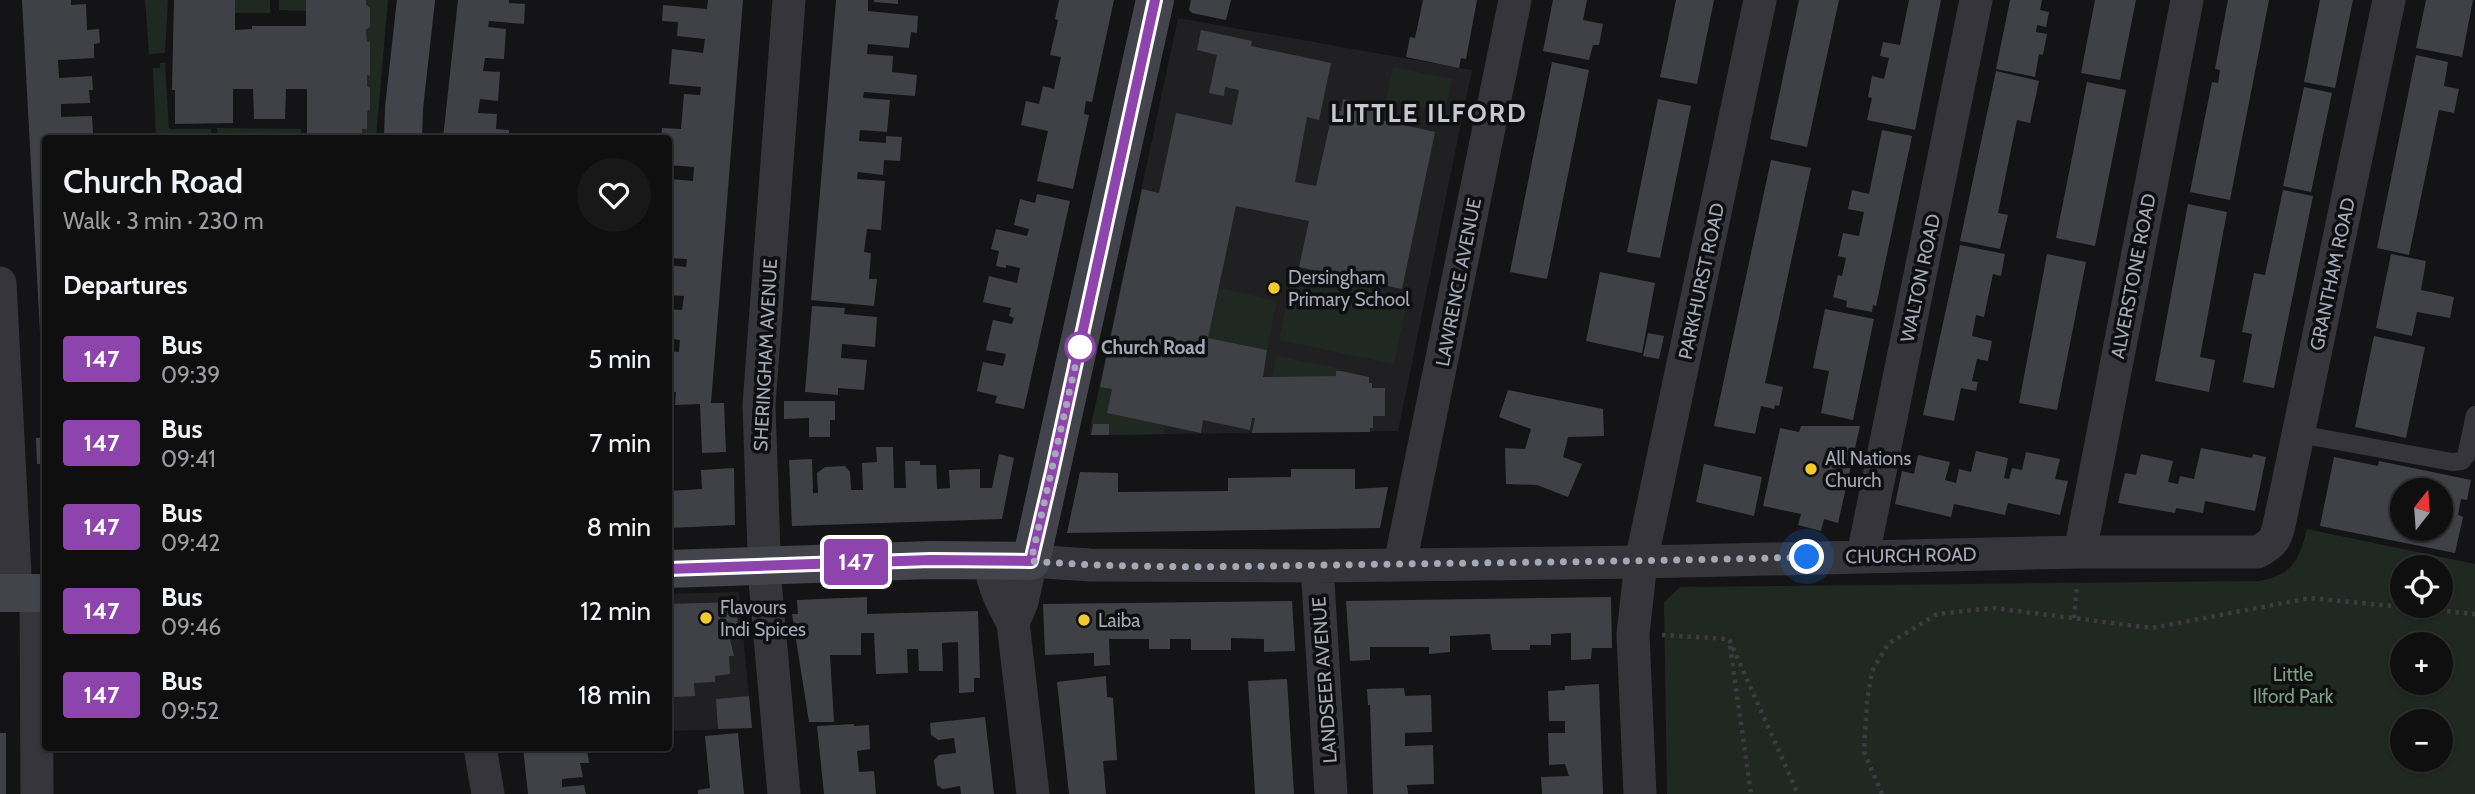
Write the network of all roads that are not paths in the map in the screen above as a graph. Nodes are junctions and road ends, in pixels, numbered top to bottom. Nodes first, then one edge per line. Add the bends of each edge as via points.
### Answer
1 (416, 0) edge
2 (789, 0) edge
3 (1155, 0) edge
4 (1515, 0) edge
5 (1760, 0) edge
6 (1976, 0) edge
7 (2186, 0) edge
8 (2389, 0) edge
9 (403, 135) edge
10 (0, 283) edge
11 (2475, 415) edge
12 (2299, 434) junction
13 (2270, 546) joint
14 (1863, 555) junction
15 (989, 560) junction
16 (1031, 561) junction
17 (1641, 562) junction
18 (1400, 564) junction
19 (764, 565) junction
20 (1317, 566) junction
21 (2078, 567) junction
22 (672, 569) edge
23 (24, 593) edge
24 (1013, 623) junction
25 (482, 751) edge
26 (37, 794) edge
27 (488, 794) edge
28 (784, 794) edge
29 (1033, 794) edge
30 (1331, 794) edge
31 (1640, 794) edge

1 - 9 main road
2 - 19 street, SHERINGHAM AVENUE via 759,405
3 - 16 main road
4 - 18 street, LAWRENCE AVENUE
5 - 17 street, PARKHURST ROAD
6 - 14 street, WALTON ROAD
7 - 21 street, ALVERSTONE ROAD
8 - 12 street, GRANTHAM ROAD
10 - 23 street
11 - 12 lane via 2462,461
12 - 13 street, GRANTHAM ROAD via 2277,535
13 - 21 street, CHURCH ROAD via 2257,552
14 - 17 street, CHURCH ROAD
14 - 21 street, CHURCH ROAD
15 - 16 main road, CHURCH ROAD
15 - 19 main road, CHURCH ROAD
15 - 24 street via 999,599
16 - 20 street, CHURCH ROAD
16 - 24 street
17 - 18 street, CHURCH ROAD
17 - 31 street, PARKHURST ROAD via 1633,634
18 - 20 street, CHURCH ROAD
19 - 22 main road, CHURCH ROAD
19 - 28 street, SHERINGHAM AVENUE
20 - 30 street, LANDSEER AVENUE
23 - 26 street
24 - 29 street
25 - 27 street

